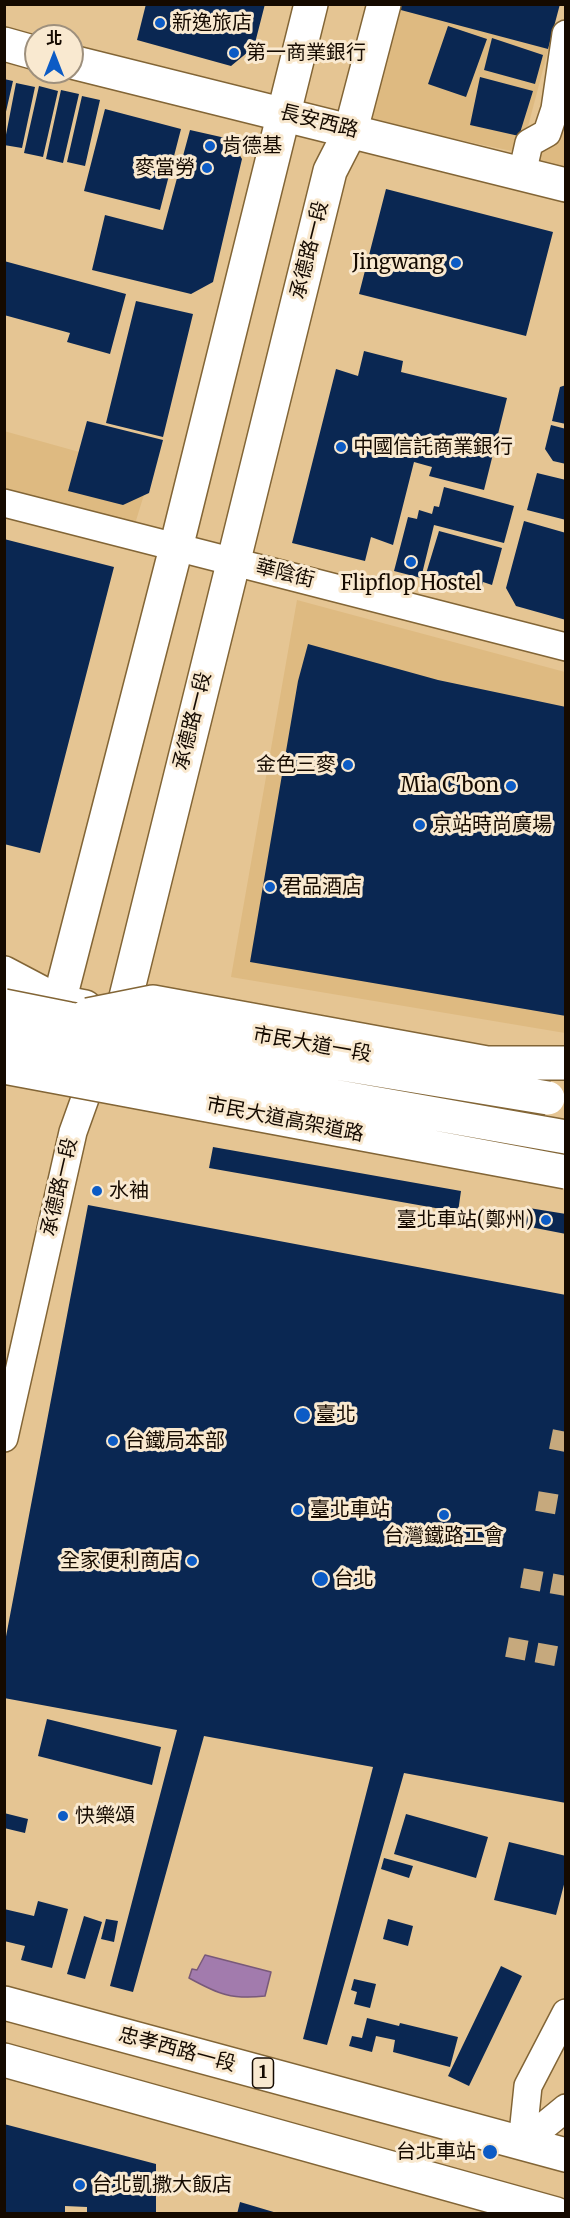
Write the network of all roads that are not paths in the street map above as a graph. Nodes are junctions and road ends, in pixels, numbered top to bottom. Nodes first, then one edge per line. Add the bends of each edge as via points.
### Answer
1 (311, 4) edge
2 (384, 4) edge
3 (566, 34) edge
4 (4, 44) edge
5 (24, 50) edge
6 (84, 65) edge
7 (283, 114) junction
8 (351, 130) junction
9 (522, 174) junction
10 (566, 185) edge
11 (4, 503) edge
12 (176, 548) junction
13 (232, 561) junction
14 (566, 647) edge
15 (4, 973) edge
16 (4, 1006) edge
17 (64, 1011) junction
18 (122, 1013) junction
19 (4, 1038) edge
20 (566, 1063) edge
21 (4, 1067) edge
22 (4, 1079) edge
23 (47, 1086) junction
24 (87, 1093) junction
25 (557, 1094) edge
26 (566, 1137) edge
27 (566, 1172) edge
28 (566, 1180) edge
29 (4, 1438) edge
30 (4, 2003) edge
31 (566, 2013) edge
32 (4, 2060) edge
33 (566, 2108) edge
34 (522, 2144) junction
35 (566, 2155) edge
36 (566, 2162) edge
37 (487, 2200) edge
38 (566, 2209) edge
39 (556, 2214) edge

1 - 7 main road
2 - 8 main road, 承德路一段
3 - 9 street via 555,109 547,133 529,143
4 - 5 main road
6 - 7 main road, 長安西路
7 - 8 main road, 長安西路
7 - 12 main road
8 - 9 main road, 長安西路
8 - 13 main road, 承德路一段 via 330,171
9 - 10 main road, 長安西路
11 - 12 street, 華陰街
12 - 13 street, 華陰街
12 - 17 main road
13 - 14 street, 華陰街
13 - 18 main road, 承德路一段
15 - 17 main road
16 - 17 main road, bridge
17 - 18 main road, 市民大道一段
17 - 20 main road, bridge via 153,1002 487,1064
17 - 23 main road
17 - 25 main road, bridge
18 - 24 main road, 承德路一段
18 - 25 main road, 市民大道一段
19 - 26 main road, bridge
21 - 27 main road, 市民大道高架道路, bridge
22 - 23 main road
23 - 24 main road
24 - 28 main road
24 - 29 street, 承德路一段 via 73,1132
30 - 34 main road, 忠孝西路一段 / 1
31 - 34 street via 528,2086
32 - 37 main road
33 - 34 street
34 - 35 main road, 忠孝西路一段 / 1
34 - 36 main road, 忠孝西路一段
37 - 38 main road
37 - 39 main road

